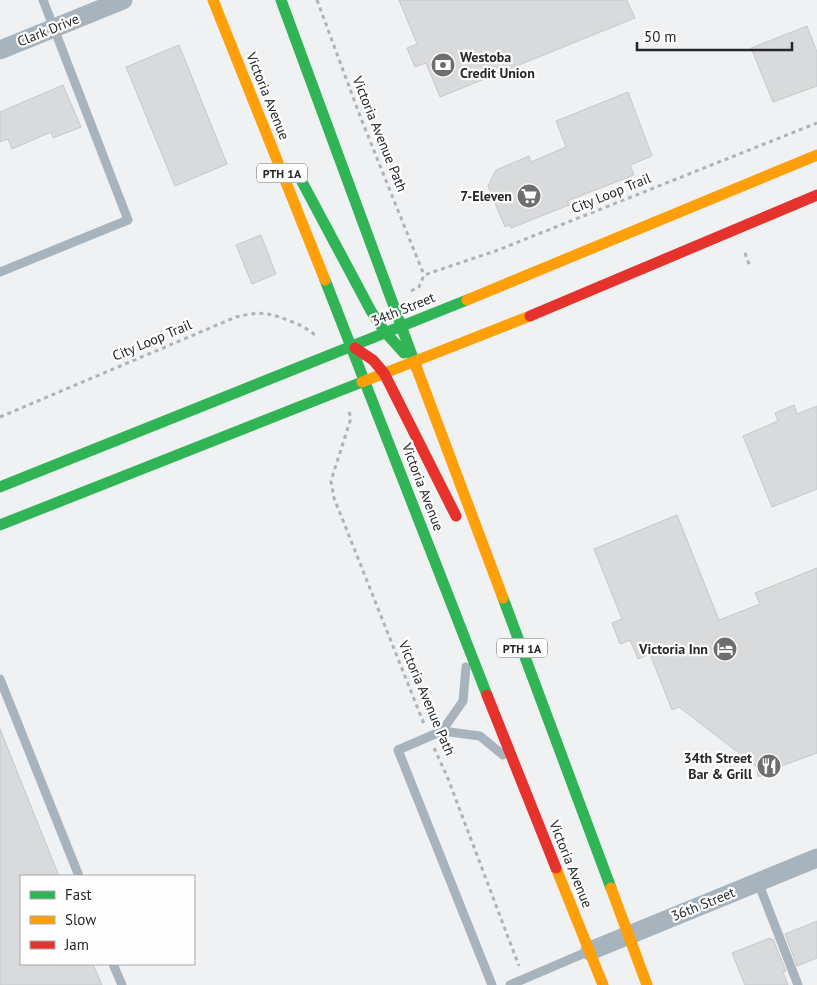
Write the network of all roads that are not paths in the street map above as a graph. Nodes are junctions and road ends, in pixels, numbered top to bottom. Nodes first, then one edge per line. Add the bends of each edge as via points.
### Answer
1 (43, 0) edge
2 (123, 0) edge
3 (213, 0) edge
4 (281, 0) edge
5 (55, 28) junction
6 (0, 50) edge
7 (235, 54) junction
8 (286, 151) dead end
9 (817, 155) edge
10 (296, 169) dead end
11 (817, 195) edge
12 (0, 272) edge
13 (401, 326) junction
14 (385, 332) junction
15 (351, 346) junction
16 (415, 362) junction
17 (384, 373) junction
18 (365, 380) junction
19 (0, 487) edge
20 (460, 523) dead end
21 (0, 525) edge
22 (468, 540) dead end
23 (517, 636) junction
24 (468, 647) junction
25 (0, 679) edge
26 (442, 731) junction
27 (515, 764) junction
28 (817, 858) edge
29 (78, 875) edge
30 (758, 882) junction
31 (629, 935) junction
32 (590, 951) junction
33 (113, 965) edge
34 (122, 985) edge
35 (492, 985) edge
36 (510, 985) edge
37 (603, 985) edge
38 (647, 985) edge
39 (798, 985) edge

1 - 5 lane
2 - 5 street, Clark Drive
3 - 7 main road, Victoria Avenue / PTH 1A
4 - 13 main road, Victoria Avenue / PTH 1A
5 - 6 street, Clark Drive
5 - 12 lane via 128,220
7 - 8 main road
7 - 15 main road, Victoria Avenue / PTH 1A
9 - 13 main road, 34th Street via 705,208
10 - 14 main road
11 - 16 main road via 715,233
13 - 14 main road, 34th Street
13 - 16 main road, Victoria Avenue / PTH 1A
14 - 15 main road, 34th Street
14 - 16 main road
15 - 17 main road via 373,360
15 - 18 main road, Victoria Avenue / PTH 1A
15 - 19 main road, 34th Street
16 - 17 main road
16 - 23 main road, Victoria Avenue / PTH 1A
17 - 18 main road
17 - 20 main road
18 - 21 main road
18 - 24 main road, Victoria Avenue / PTH 1A
22 - 23 main road
23 - 31 main road, Victoria Avenue / PTH 1A
24 - 26 lane via 463,701
24 - 27 main road, Victoria Avenue / PTH 1A
25 - 29 lane
26 - 27 lane via 480,736
26 - 35 lane via 398,750
27 - 32 main road, Victoria Avenue / PTH 1A
28 - 30 street, 36th Street
30 - 31 street, 36th Street
30 - 39 lane
31 - 32 street, 36th Street
31 - 38 main road, Victoria Avenue / PTH 1A
32 - 36 lane
32 - 37 main road, Victoria Avenue / PTH 1A
33 - 34 lane

